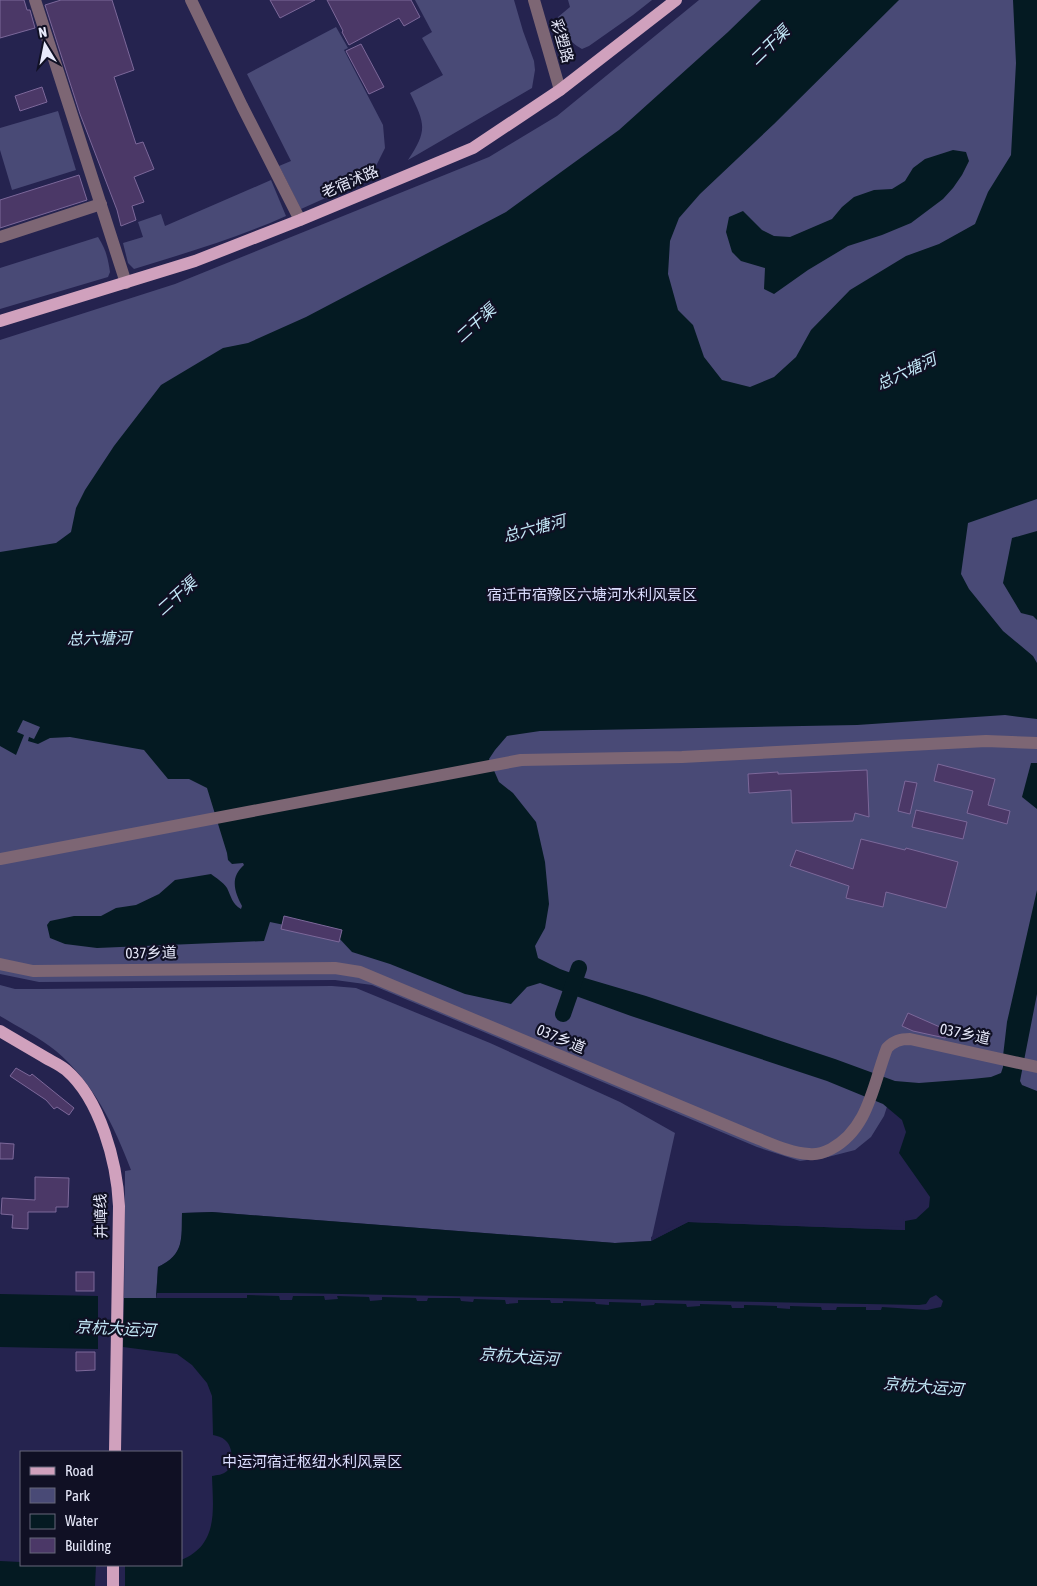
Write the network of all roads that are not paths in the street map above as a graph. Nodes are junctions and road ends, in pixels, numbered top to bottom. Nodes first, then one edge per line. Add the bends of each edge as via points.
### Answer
1 (35, 0) edge
2 (191, 0) edge
3 (534, 0) edge
4 (676, 0) edge
5 (560, 90) junction
6 (101, 204) junction
7 (300, 220) junction
8 (0, 237) edge
9 (126, 283) junction
10 (0, 321) edge
11 (1037, 743) edge
12 (0, 859) edge
13 (0, 964) edge
14 (0, 1031) edge
15 (1031, 1066) edge
16 (115, 1451) edge
17 (113, 1566) edge
18 (113, 1586) edge

1 - 6 street
2 - 7 street
3 - 5 street, 彩塑路
4 - 5 main road, 老宿沭路
5 - 7 main road, 老宿沭路 via 473,148
6 - 8 street
6 - 9 street
7 - 9 main road, 老宿沭路 via 195,261
9 - 10 main road, 老宿沭路
11 - 12 street via 986,741 692,757 520,760
13 - 15 street, 037乡道 via 33,971 335,968 360,972 745,1134 800,1153 826,1152 852,1134 867,1108 887,1048 900,1039
14 - 16 main road, 井嶂线 via 66,1069 88,1094 111,1157 118,1189
17 - 18 main road

